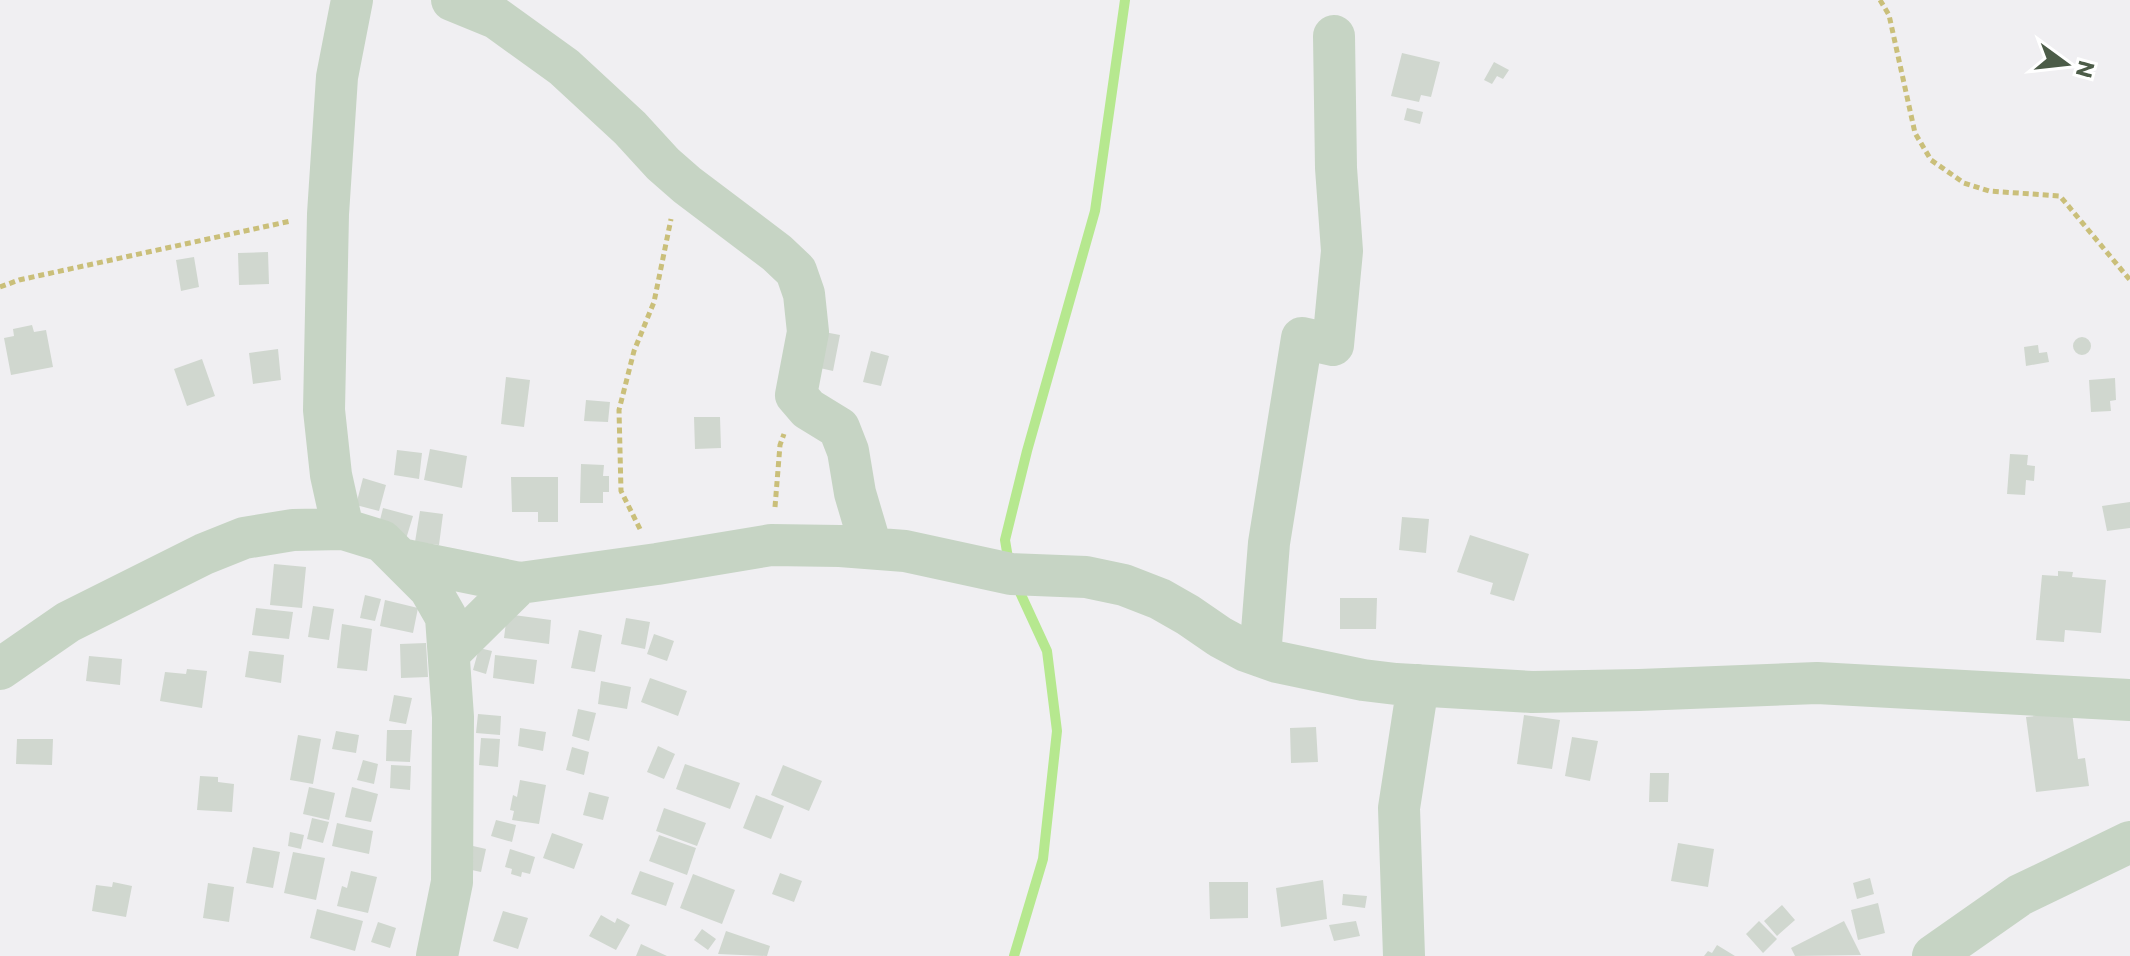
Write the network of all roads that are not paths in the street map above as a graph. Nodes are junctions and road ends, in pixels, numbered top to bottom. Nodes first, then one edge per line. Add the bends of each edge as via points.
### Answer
1 (352, 0) edge
2 (452, 0) edge
3 (1334, 36) dead end
4 (343, 529) junction
5 (871, 547) junction
6 (401, 559) junction
7 (520, 583) junction
8 (449, 653) junction
9 (1260, 656) junction
10 (0, 669) edge
11 (1418, 685) junction
12 (2130, 700) edge
13 (2130, 842) edge
14 (437, 956) edge
15 (1404, 956) edge
16 (1933, 956) edge

1 - 4 street via 337,77 324,410
2 - 5 street via 496,18 564,67 663,164 796,271 808,332 796,395 839,428
3 - 9 street via 1342,251 1333,345 1302,338 1269,543
4 - 6 street via 382,541
4 - 10 street via 244,538 204,554 68,622
5 - 7 street via 771,545
5 - 9 street via 1011,574 1086,577 1124,585 1160,599
6 - 7 street
6 - 8 street via 430,589 446,617
7 - 8 street
8 - 14 street via 452,882
9 - 11 street via 1363,680
11 - 12 street via 1532,692 1817,683
11 - 15 street via 1399,808
13 - 16 street via 2020,895

